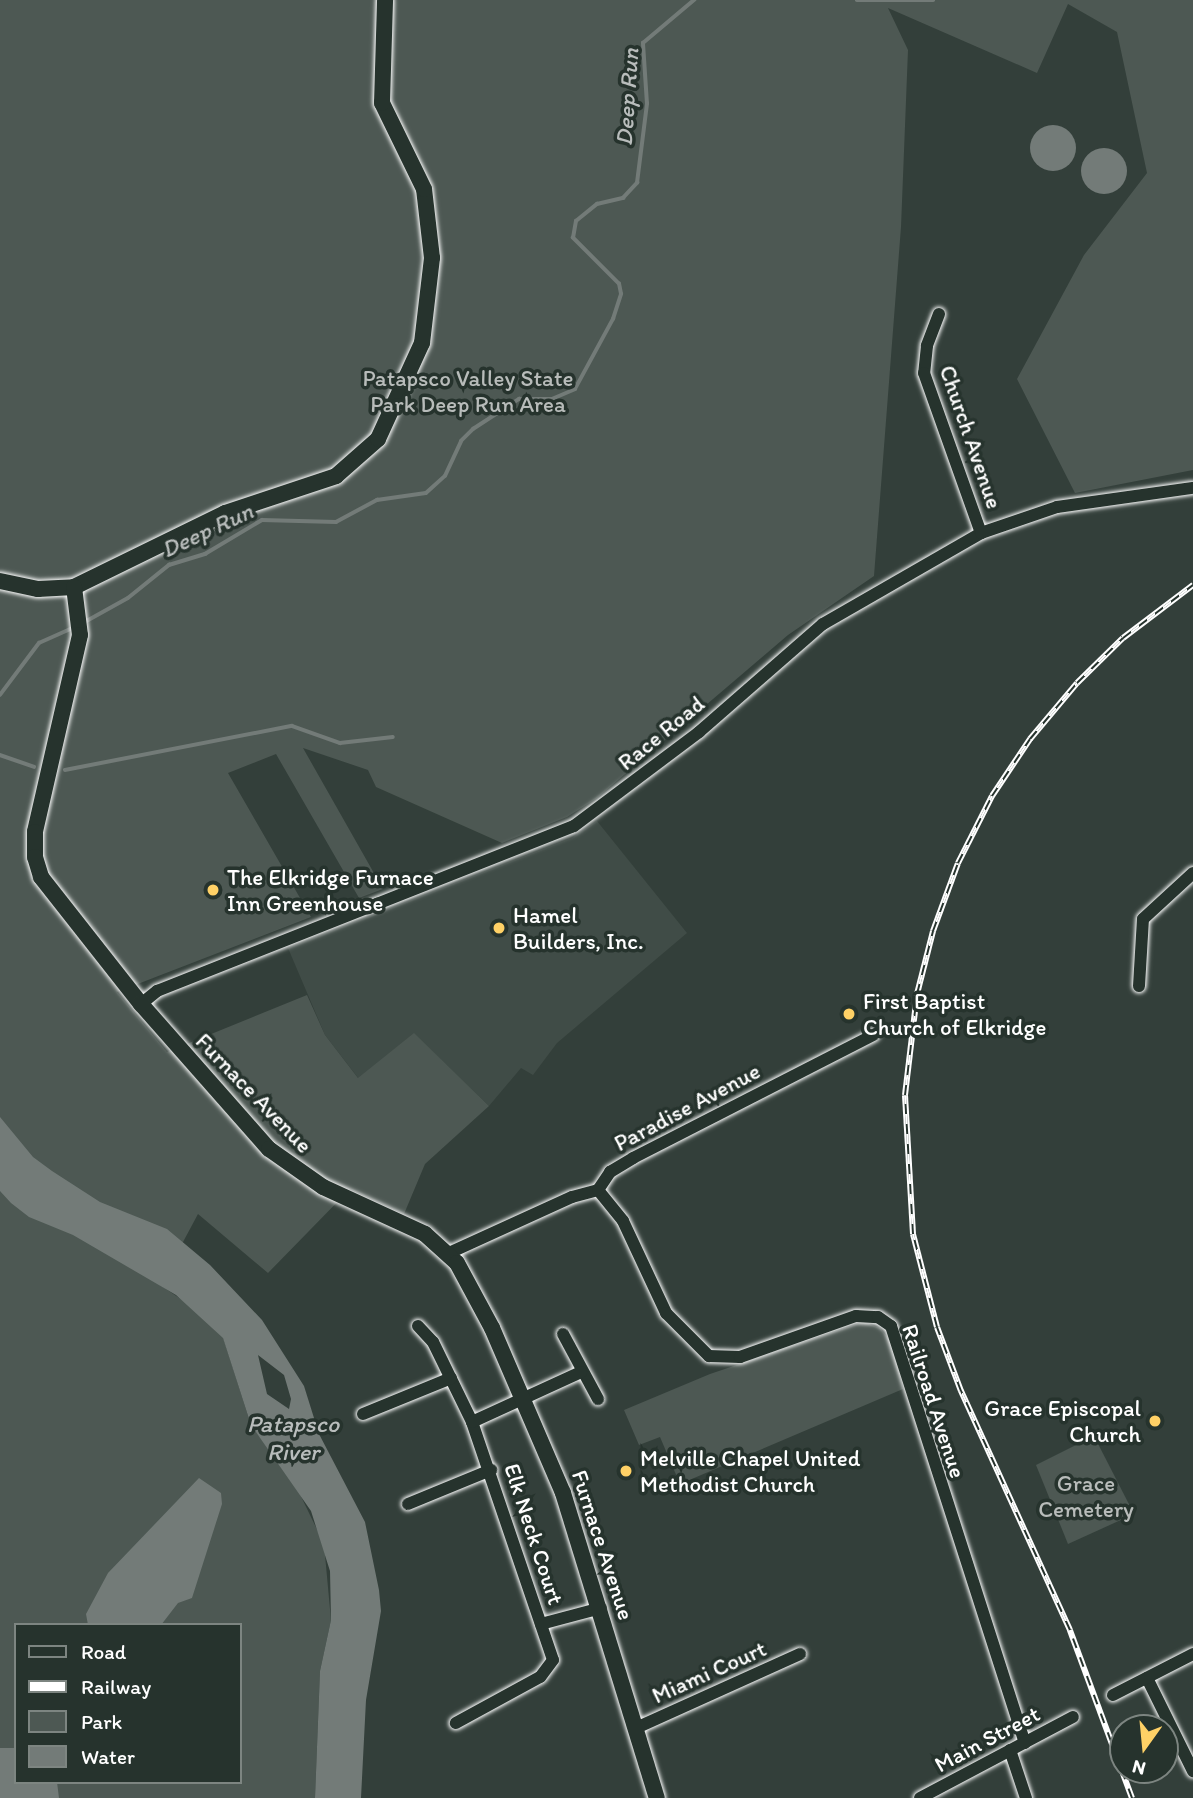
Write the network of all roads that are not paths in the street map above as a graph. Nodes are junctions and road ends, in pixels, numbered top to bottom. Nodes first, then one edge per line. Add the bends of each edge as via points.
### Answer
1 (385, 0) edge
2 (939, 314) dead end
3 (1193, 488) edge
4 (981, 533) junction
5 (0, 581) edge
6 (74, 587) junction
7 (1193, 873) edge
8 (1139, 986) dead end
9 (141, 1004) junction
10 (873, 1035) dead end
11 (598, 1190) junction
12 (449, 1253) junction
13 (418, 1326) dead end
14 (563, 1334) dead end
15 (581, 1372) junction
16 (451, 1378) junction
17 (523, 1399) junction
18 (598, 1399) dead end
19 (363, 1414) dead end
20 (472, 1422) junction
21 (491, 1470) junction
22 (408, 1504) dead end
23 (601, 1608) junction
24 (541, 1624) junction
25 (800, 1654) dead end
26 (1193, 1654) edge
27 (1147, 1678) junction
28 (1113, 1695) dead end
29 (1073, 1717) dead end
30 (456, 1723) dead end
31 (636, 1728) junction
32 (1025, 1743) junction
33 (1010, 1750) junction
34 (1193, 1771) edge
35 (657, 1798) edge
36 (920, 1798) edge
37 (1026, 1798) edge

1 - 6 street via 382,103 424,189 432,258 422,342 388,423 364,454 336,476 225,513
2 - 4 street, Church Avenue via 926,346 924,373
3 - 4 street, Race Road via 1057,507
4 - 9 street, Race Road via 822,624 699,732 573,826 157,991
5 - 6 street via 38,589
6 - 9 street, Furnace Avenue via 80,635 40,807 35,857 50,890
7 - 8 street via 1143,919
9 - 12 street, Furnace Avenue via 284,1162 331,1192 414,1227
10 - 11 street, Paradise Avenue via 633,1158 610,1172
11 - 12 street, Paradise Avenue via 572,1197
11 - 32 street, Railroad Avenue via 624,1221 666,1313 709,1356 740,1357 856,1316 878,1317 891,1326
12 - 17 street, Furnace Avenue via 476,1296
13 - 16 street, Elk Neck Court via 433,1342
14 - 15 street
15 - 17 street
15 - 18 street
16 - 19 street
16 - 20 street, Elk Neck Court
17 - 20 street
17 - 23 street, Furnace Avenue via 568,1505
20 - 21 street, Elk Neck Court
21 - 22 street
21 - 24 street, Elk Neck Court
23 - 24 street
23 - 31 street, Furnace Avenue
24 - 30 street, Elk Neck Court via 553,1660 540,1677
25 - 31 street, Miami Court
26 - 27 street
27 - 28 street
27 - 34 street
29 - 32 street, Main Street
31 - 35 street, Furnace Avenue
32 - 33 street, Main Street
33 - 36 street, Main Street
33 - 37 street

